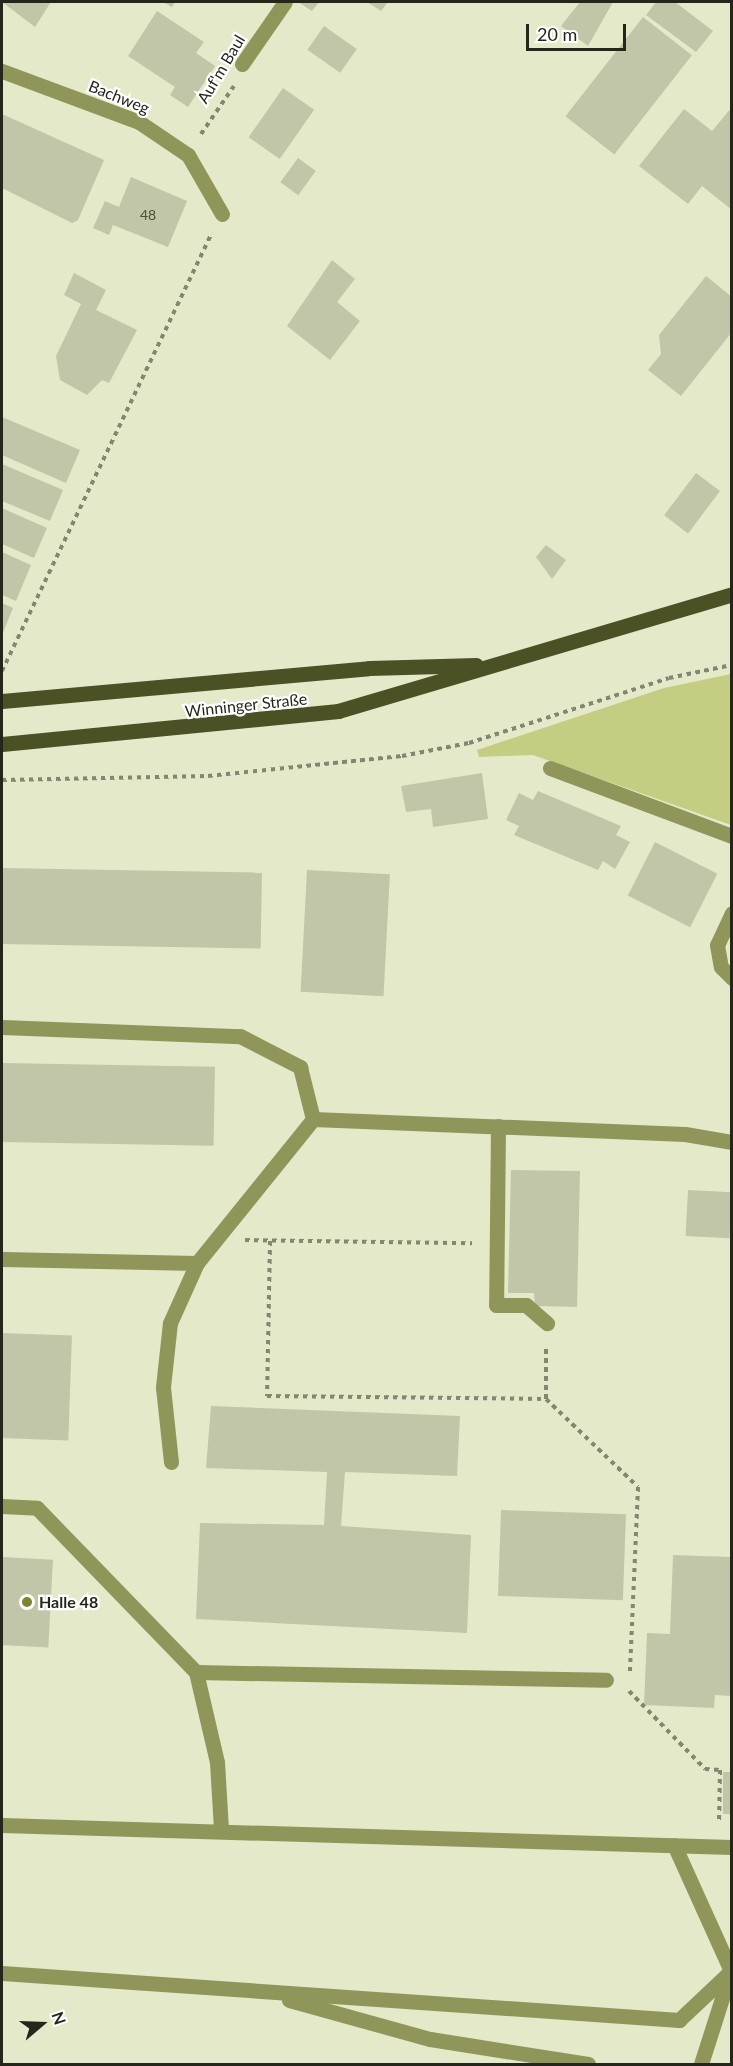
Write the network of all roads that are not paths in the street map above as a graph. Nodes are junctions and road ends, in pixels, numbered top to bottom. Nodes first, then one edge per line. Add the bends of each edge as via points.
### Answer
1 (285, 2) edge
2 (242, 64) road end
3 (2, 71) edge
4 (222, 214) road end
5 (732, 594) edge
6 (488, 665) junction
7 (2, 701) edge
8 (2, 744) edge
9 (550, 768) dead end
10 (732, 836) edge
11 (732, 913) edge
12 (732, 978) edge
13 (2, 1027) edge
14 (313, 1119) junction
15 (498, 1126) junction
16 (732, 1142) edge
17 (2, 1259) edge
18 (197, 1263) junction
19 (546, 1323) road end
20 (171, 1462) dead end
21 (2, 1506) edge
22 (196, 1672) junction
23 (606, 1680) dead end
24 (2, 1825) edge
25 (221, 1829) junction
26 (674, 1845) junction
27 (725, 1847) edge
28 (731, 1972) edge
29 (2, 1973) edge
30 (261, 1991) junction
31 (588, 2064) edge
32 (701, 2064) edge

1 - 2 street, Auf'm Baul
3 - 4 street, Bachweg via 139,122 188,155
5 - 6 main road, Winninger Straße via 587,641
6 - 7 main road, Winninger Straße via 369,668
6 - 8 main road, Winninger Straße via 404,695 305,717
9 - 10 street
11 - 12 street via 717,945 721,967
13 - 14 street via 240,1036 300,1067
14 - 15 street
14 - 18 street
15 - 16 street via 685,1134
15 - 19 street via 496,1305 526,1305
17 - 18 street
18 - 20 street via 170,1323 163,1387
21 - 22 street via 37,1508
22 - 23 street
22 - 25 street via 217,1762
24 - 25 street
25 - 26 street
26 - 27 street
26 - 28 street
28 - 30 street via 679,2020
28 - 32 street
29 - 30 street
30 - 31 street via 430,2039

